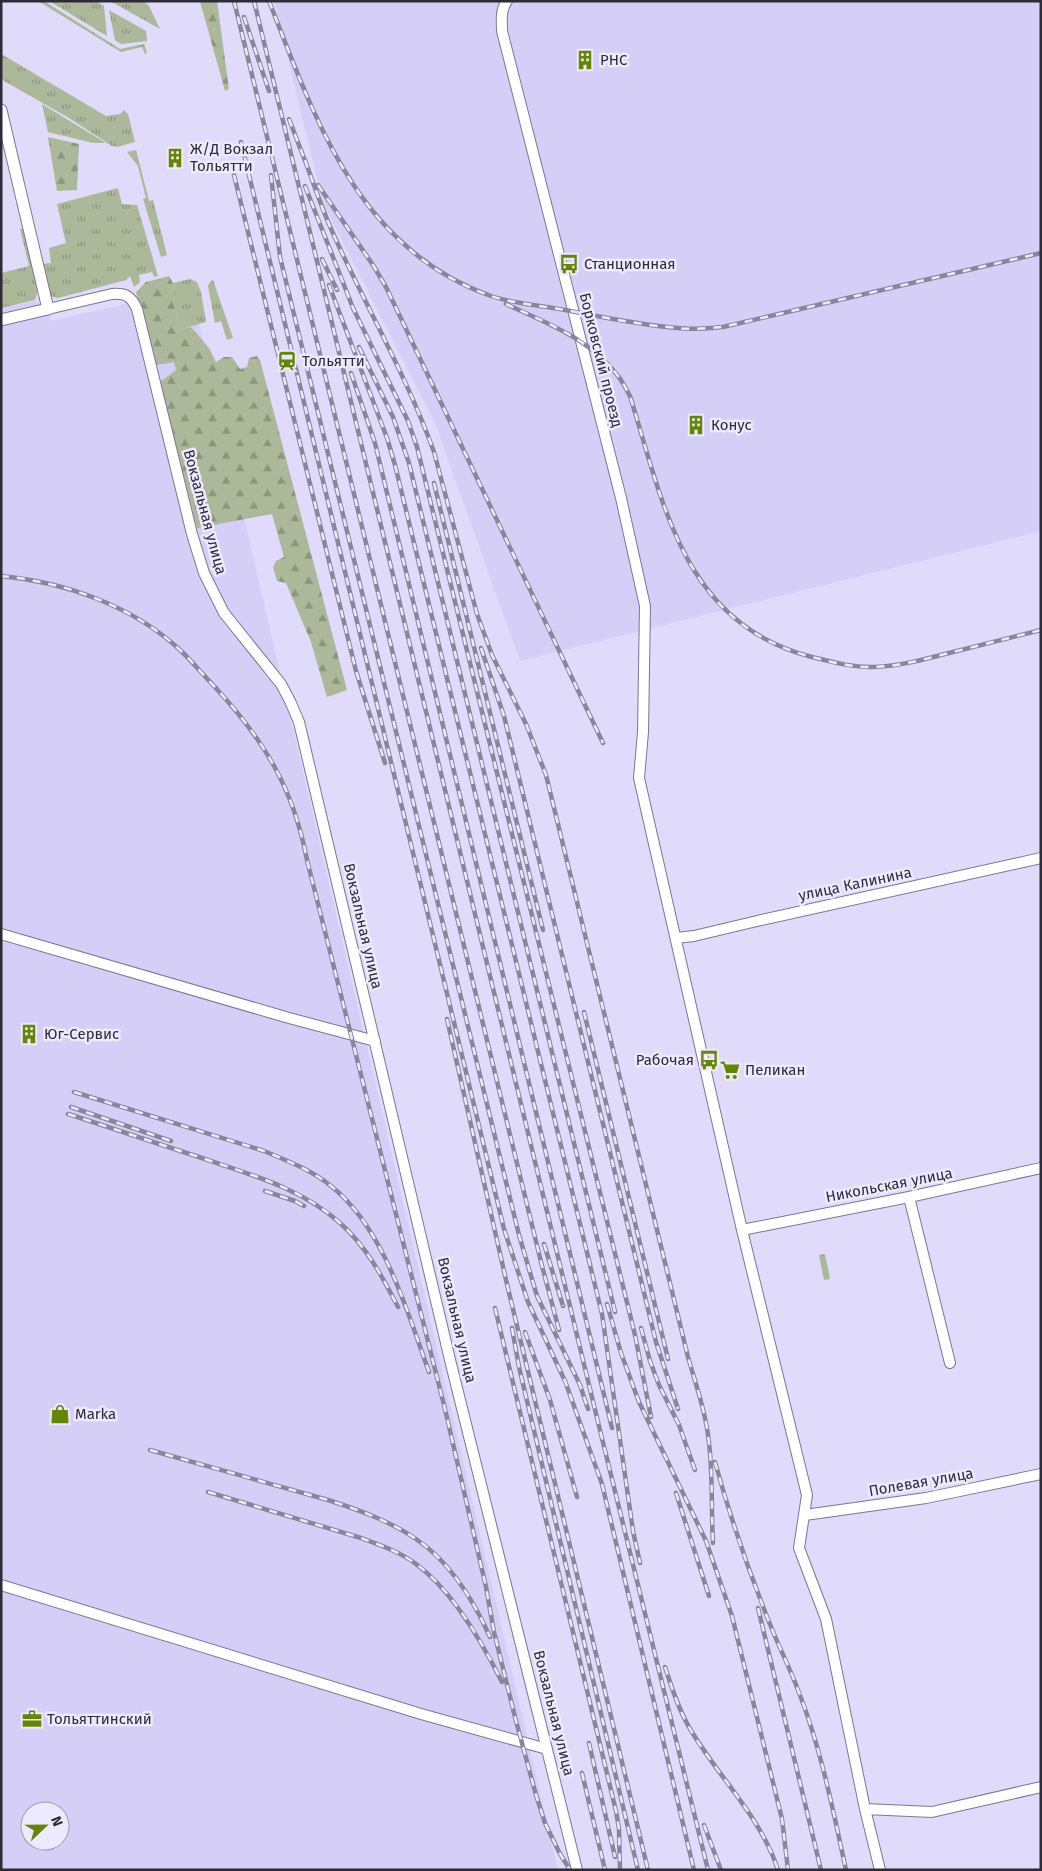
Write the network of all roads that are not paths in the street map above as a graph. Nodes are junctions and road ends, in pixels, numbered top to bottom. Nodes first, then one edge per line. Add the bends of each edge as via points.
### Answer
1 (507, 1) edge
2 (1, 110) edge
3 (48, 309) junction
4 (1, 320) edge
5 (1041, 858) edge
6 (1, 934) edge
7 (676, 938) junction
8 (375, 1041) junction
9 (1041, 1168) edge
10 (909, 1198) junction
11 (742, 1230) junction
12 (950, 1363) dead end
13 (1041, 1474) edge
14 (805, 1515) junction
15 (1, 1585) edge
16 (547, 1749) junction
17 (1041, 1787) edge
18 (865, 1809) junction
19 (577, 1870) edge
20 (880, 1870) edge

1 - 7 street, Борковский проезд via 501,17 502,31 621,498 645,606 644,732 639,778
2 - 3 street
3 - 4 street
3 - 8 street, Вокзальная улица via 121,293 133,300 204,573 224,612 280,684 299,722
5 - 7 street, улица Калинина
6 - 8 street
7 - 11 street
8 - 16 street, Вокзальная улица
9 - 10 street, Никольская улица
10 - 11 street, Никольская улица
10 - 12 street
11 - 14 street via 807,1495
13 - 14 street, Полевая улица via 926,1498
14 - 18 street via 799,1548 826,1619
15 - 16 street via 420,1714
16 - 19 street, Вокзальная улица
17 - 18 street via 932,1812
18 - 20 street

